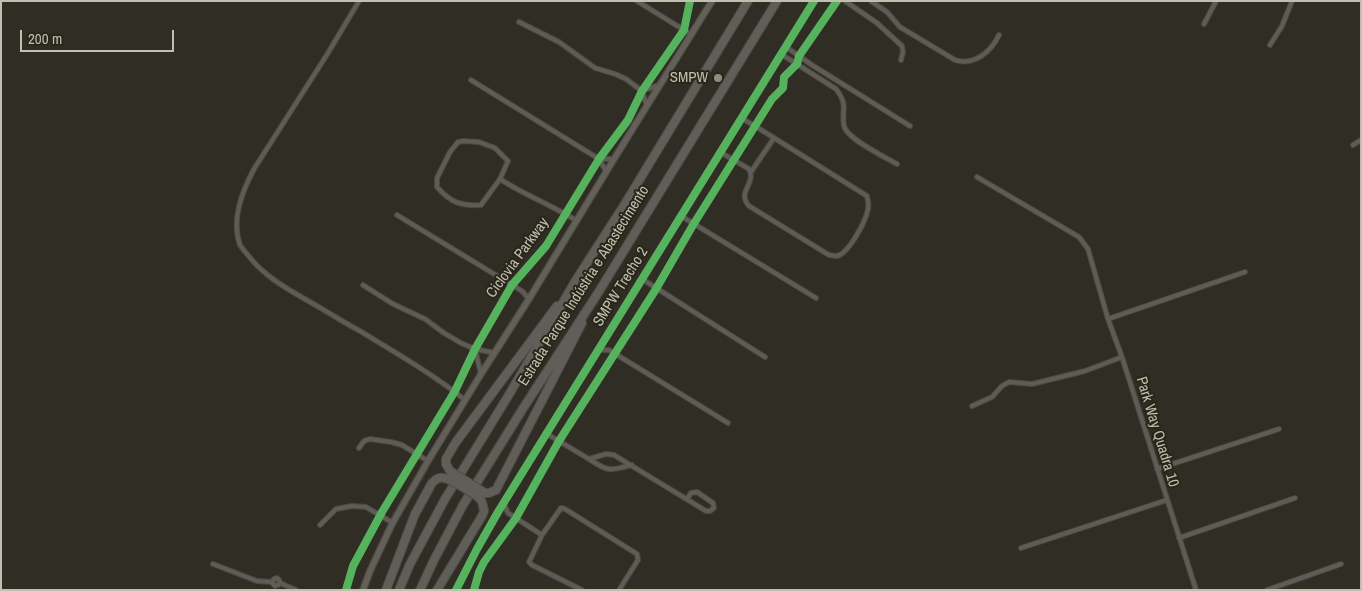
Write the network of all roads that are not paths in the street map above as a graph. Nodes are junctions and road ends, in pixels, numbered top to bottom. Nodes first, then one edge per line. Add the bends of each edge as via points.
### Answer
1 (359, 1) edge
2 (637, 1) edge
3 (712, 1) edge
4 (748, 1) edge
5 (777, 1) edge
6 (814, 1) edge
7 (845, 1) edge
8 (871, 1) edge
9 (1216, 1) edge
10 (1292, 1) edge
11 (519, 22) dead end
12 (1204, 24) dead end
13 (692, 35) junction
14 (999, 35) dead end
15 (1270, 45) dead end
16 (786, 47) junction
17 (781, 54) junction
18 (901, 60) dead end
19 (471, 80) dead end
20 (661, 85) junction
21 (642, 91) junction
22 (647, 106) junction
23 (741, 118) junction
24 (910, 126) dead end
25 (774, 138) junction
26 (1361, 140) edge
27 (1353, 145) dead end
28 (720, 152) junction
29 (600, 159) junction
30 (614, 159) junction
31 (897, 164) dead end
32 (606, 172) junction
33 (751, 172) junction
34 (977, 177) dead end
35 (500, 178) junction
36 (397, 215) dead end
37 (682, 216) junction
38 (577, 221) junction
39 (1245, 272) dead end
40 (642, 279) junction
41 (576, 280) junction
42 (363, 285) dead end
43 (522, 290) junction
44 (534, 292) junction
45 (598, 293) junction
46 (816, 298) dead end
47 (529, 299) junction
48 (1108, 319) junction
49 (605, 340) junction
50 (475, 349) junction
51 (599, 350) junction
52 (609, 350) junction
53 (495, 353) junction
54 (765, 357) dead end
55 (1122, 357) junction
56 (481, 374) junction
57 (466, 400) junction
58 (972, 406) dead end
59 (728, 423) dead end
60 (1279, 429) dead end
61 (547, 434) junction
62 (359, 448) dead end
63 (589, 459) junction
64 (428, 461) junction
65 (632, 465) junction
66 (1157, 469) junction
67 (1295, 498) dead end
68 (687, 499) junction
69 (1167, 500) junction
70 (504, 504) junction
71 (498, 512) junction
72 (508, 513) junction
73 (393, 522) junction
74 (320, 524) dead end
75 (542, 535) junction
76 (1179, 538) junction
77 (1021, 548) dead end
78 (213, 564) dead end
79 (1341, 564) dead end
80 (296, 590) edge
81 (363, 590) edge
82 (386, 590) edge
83 (399, 590) edge
84 (420, 590) edge
85 (437, 590) edge
86 (456, 590) edge
87 (582, 590) edge
88 (620, 590) edge
89 (1196, 590) edge
90 (1266, 590) edge

1 - 57 street via 248,181 236,221 240,246 254,263 288,290 395,352
2 - 13 street
3 - 13 street
4 - 41 highway, Estrada Parque Indústria e Abastecimento
5 - 45 highway, Estrada Parque Indústria e Abastecimento
6 - 16 street, SMPW Trecho 2
7 - 18 street via 877,23 902,46
8 - 14 street via 900,27 961,62 988,52
9 - 12 street
10 - 15 street
11 - 21 street via 559,42 595,68 616,74
13 - 20 street
16 - 17 street, SMPW Trecho 2
16 - 24 street
17 - 23 street, SMPW Trecho 2
17 - 31 street via 836,89 844,104 844,124 848,132
19 - 29 street
20 - 21 street
20 - 22 street
21 - 22 street
22 - 30 street
23 - 25 street
23 - 28 street, SMPW Trecho 2
25 - 33 street
25 - 33 street via 868,196 868,211 858,234 843,252 837,256 828,255 749,206 744,193 751,181
26 - 27 street
28 - 33 street
28 - 37 street, SMPW Trecho 2
29 - 30 street
29 - 32 street
30 - 32 street
32 - 38 street
34 - 48 street, Park Way Quadra 10 via 1079,237 1088,249
35 - 35 street via 508,162 495,148 464,141 458,142 450,152 437,188 457,202 468,206 481,205
35 - 38 street
36 - 43 street
37 - 40 street, SMPW Trecho 2
37 - 46 street
38 - 44 street
39 - 48 street
40 - 49 street, SMPW Trecho 2
40 - 54 street
41 - 45 highway, bridge via 446,459 450,471 485,493 496,490
41 - 83 highway, Estrada Parque Indústria e Abastecimento via 445,499
42 - 50 street
43 - 44 street
43 - 47 street
44 - 47 street
45 - 84 highway, Estrada Parque Indústria e Abastecimento via 463,505
47 - 53 street
48 - 55 street, Park Way Quadra 10
49 - 51 street, SMPW Trecho 2
49 - 52 street
50 - 53 street
50 - 56 street
51 - 52 street
51 - 61 street, SMPW Trecho 2
52 - 59 street
53 - 56 street
55 - 58 street via 1032,384 1009,382 992,397
55 - 66 street, Park Way Quadra 10
56 - 57 street
57 - 64 street
60 - 66 street
61 - 63 street
61 - 70 street, SMPW Trecho 2
62 - 64 street via 370,439 391,442
63 - 65 street via 611,454
63 - 65 street via 611,470
64 - 73 street
65 - 68 street
66 - 69 street, Park Way Quadra 10
67 - 76 street
68 - 68 street via 691,493 697,492 714,508 706,511
69 - 76 street, Park Way Quadra 10
69 - 77 street
70 - 71 street, SMPW Trecho 2
70 - 72 street
71 - 72 street
71 - 86 street, SMPW Trecho 2
72 - 75 street
73 - 74 street via 366,507 352,506 336,509
73 - 81 street
75 - 87 street via 530,564
75 - 88 street via 563,508 637,554 638,560
76 - 89 street, Park Way Quadra 10
78 - 80 street via 259,582 272,582 276,586 280,583
79 - 90 street
82 - 85 highway, bridge via 415,514 432,483 444,478 479,498 484,511

